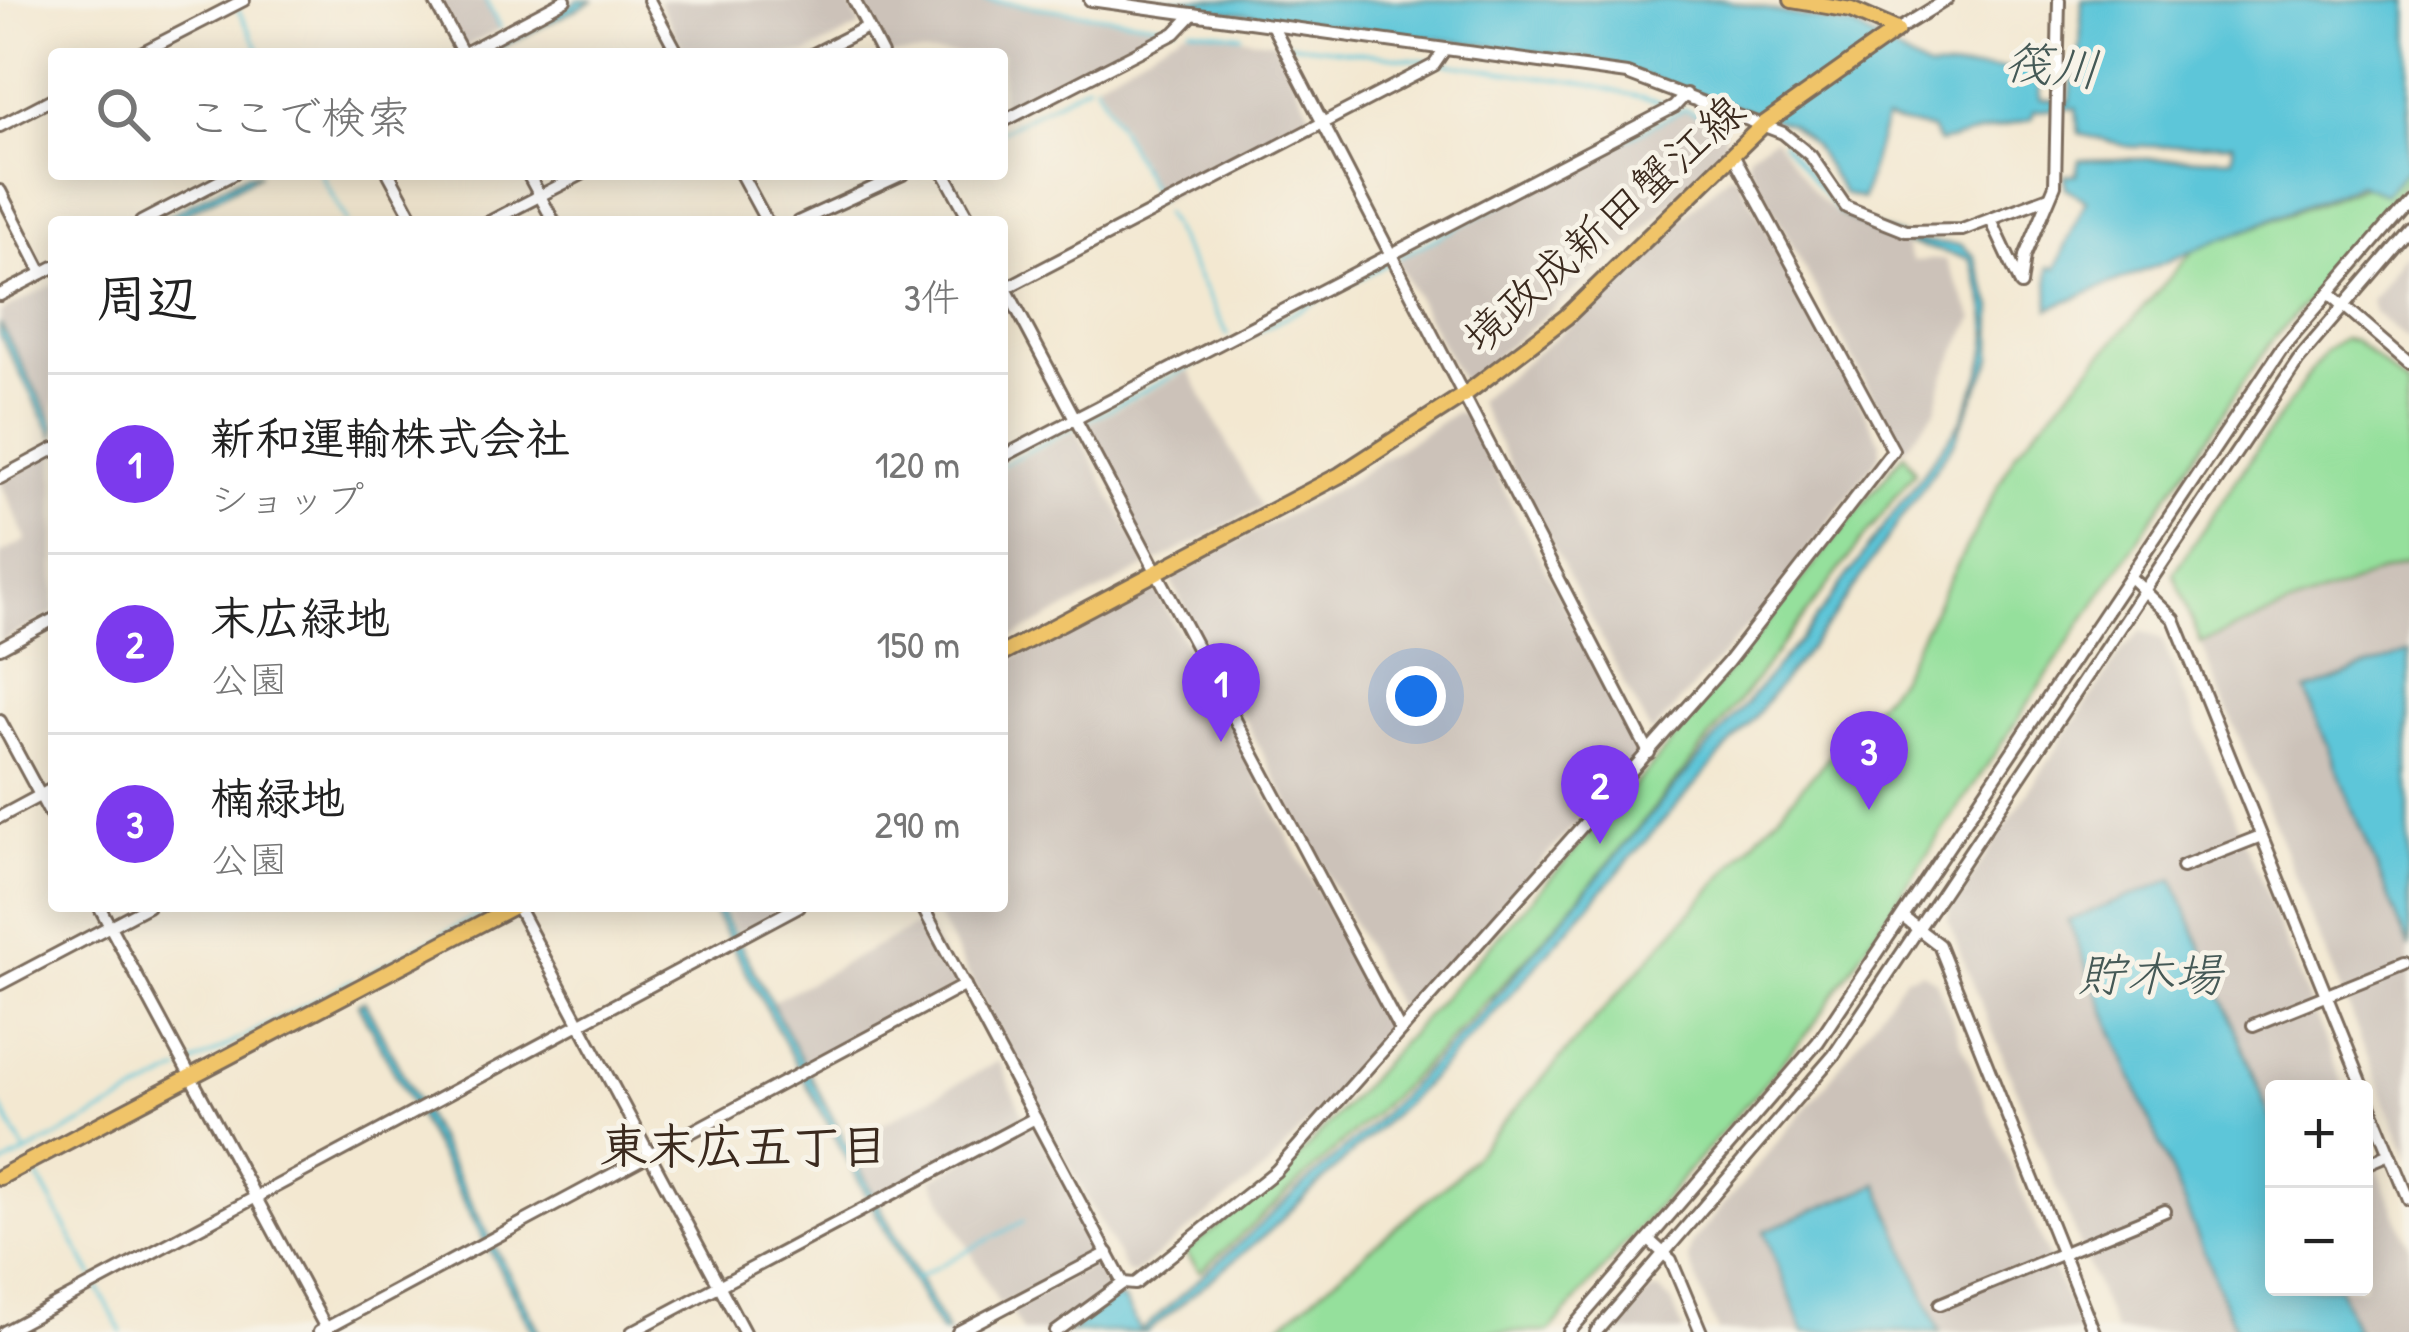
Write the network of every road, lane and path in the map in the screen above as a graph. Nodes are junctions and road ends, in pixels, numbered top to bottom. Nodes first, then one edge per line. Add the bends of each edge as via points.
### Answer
1 (244, 0) edge
2 (434, 0) edge
3 (565, 0) edge
4 (649, 0) edge
5 (854, 0) edge
6 (1090, 0) edge
7 (1792, 0) edge
8 (1946, 0) edge
9 (2059, 0) edge
10 (1193, 14) junction
11 (1272, 25) junction
12 (867, 26) junction
13 (1892, 34) junction
14 (152, 48) edge
15 (460, 48) edge
16 (474, 48) edge
17 (675, 48) edge
18 (825, 48) edge
19 (879, 48) edge
20 (1445, 49) junction
21 (1685, 94) junction
22 (48, 101) edge
23 (1008, 119) edge
24 (1320, 123) junction
25 (1764, 124) junction
26 (0, 126) edge
27 (1733, 155) junction
28 (222, 180) edge
29 (392, 180) edge
30 (531, 180) edge
31 (570, 180) edge
32 (745, 180) edge
33 (889, 180) edge
34 (948, 180) edge
35 (0, 191) edge
36 (540, 195) junction
37 (2049, 197) junction
38 (2407, 202) edge
39 (155, 216) edge
40 (412, 216) edge
41 (500, 216) edge
42 (551, 216) edge
43 (764, 216) edge
44 (810, 216) edge
45 (967, 216) edge
46 (1990, 220) junction
47 (2409, 230) edge
48 (1389, 255) junction
49 (48, 270) edge
50 (1008, 283) edge
51 (2330, 293) junction
52 (0, 295) edge
53 (1008, 295) edge
54 (2344, 307) junction
55 (2409, 362) edge
56 (1464, 395) junction
57 (1074, 419) junction
58 (48, 452) edge
59 (1008, 455) edge
60 (0, 478) edge
61 (1156, 574) junction
62 (2130, 578) junction
63 (2145, 592) junction
64 (48, 622) edge
65 (0, 648) edge
66 (1008, 650) edge
67 (0, 722) edge
68 (1649, 753) junction
69 (48, 791) edge
70 (41, 795) junction
71 (48, 809) edge
72 (0, 817) edge
73 (2261, 836) junction
74 (2182, 867) dead end
75 (102, 912) edge
76 (137, 912) edge
77 (504, 912) edge
78 (518, 912) edge
79 (789, 912) edge
80 (925, 912) edge
81 (1904, 918) junction
82 (110, 926) junction
83 (1920, 930) junction
84 (2404, 964) dead end
85 (0, 984) edge
86 (965, 985) junction
87 (2326, 996) junction
88 (580, 1024) junction
89 (2253, 1025) dead end
90 (1400, 1030) junction
91 (190, 1078) junction
92 (2360, 1080) edge
93 (2373, 1112) edge
94 (1035, 1118) junction
95 (650, 1154) junction
96 (2390, 1154) junction
97 (2373, 1161) edge
98 (0, 1178) edge
99 (256, 1198) junction
100 (2409, 1200) edge
101 (2165, 1211) dead end
102 (1649, 1240) junction
103 (1108, 1253) junction
104 (1665, 1253) junction
105 (2062, 1254) junction
106 (1123, 1283) junction
107 (719, 1285) junction
108 (1940, 1304) dead end
109 (325, 1331) edge
110 (4, 1332) edge
111 (632, 1332) edge
112 (744, 1332) edge
113 (958, 1332) edge
114 (1056, 1332) edge
115 (1569, 1332) edge
116 (1596, 1332) edge
117 (1701, 1332) edge
118 (2095, 1332) edge

1 - 14 street
2 - 15 street
3 - 16 street
4 - 17 street
5 - 12 street
6 - 10 street
7 - 13 main road via 1851,10
8 - 13 street
9 - 37 street
10 - 11 street
10 - 23 street via 1175,33
11 - 20 street
11 - 24 street
12 - 18 street
12 - 19 street
13 - 25 main road, 境政成新田蟹江線
20 - 21 street via 1627,74
20 - 24 street via 1434,65
21 - 25 street
21 - 48 street via 1674,107
22 - 26 street
24 - 48 street
24 - 50 street
25 - 27 main road, 境政成新田蟹江線
25 - 46 street via 1799,143 1846,207 1876,222 1938,233
27 - 56 main road, 境政成新田蟹江線 via 1566,317
27 - 68 street via 1893,450
28 - 39 street
29 - 40 street
30 - 36 street
31 - 36 street
32 - 43 street
33 - 44 street
34 - 45 street
35 - 49 street
36 - 41 street
36 - 42 street
37 - 46 street
37 - 46 street via 2021,284
38 - 51 street
47 - 54 street
48 - 56 street
48 - 57 street
49 - 52 street
51 - 54 street
51 - 62 street via 2282,348
53 - 57 street
54 - 55 street
54 - 63 street via 2298,360
56 - 61 main road, 境政成新田蟹江線 via 1340,475
56 - 68 street
57 - 59 street
57 - 61 street
58 - 60 street
61 - 66 main road, 境政成新田蟹江線
61 - 90 street
62 - 63 street
62 - 81 street
63 - 73 street via 2174,620
63 - 83 street
64 - 65 street
67 - 70 street
68 - 90 street
69 - 70 street
70 - 71 street
70 - 72 street
73 - 74 street
73 - 87 street
75 - 82 street
76 - 82 street
77 - 91 main road
78 - 88 street
79 - 88 street
80 - 86 street
81 - 83 street
81 - 102 street via 1818,1042
82 - 85 street
82 - 91 street
83 - 104 street via 1834,1054
83 - 105 street via 1940,945
84 - 87 street
86 - 94 street
86 - 95 street
87 - 89 street
87 - 92 street
88 - 95 street
88 - 99 street
90 - 106 street via 1276,1171 1135,1284
91 - 98 main road
91 - 99 street
93 - 96 street
94 - 103 street
94 - 107 street
95 - 107 street
95 - 109 street
96 - 97 street
96 - 100 street
99 - 109 street
99 - 110 street
101 - 105 street
102 - 104 street
102 - 115 street
103 - 106 street
103 - 113 street
104 - 116 street
104 - 117 street
105 - 108 street
105 - 118 street
106 - 114 street
107 - 111 street
107 - 112 street

